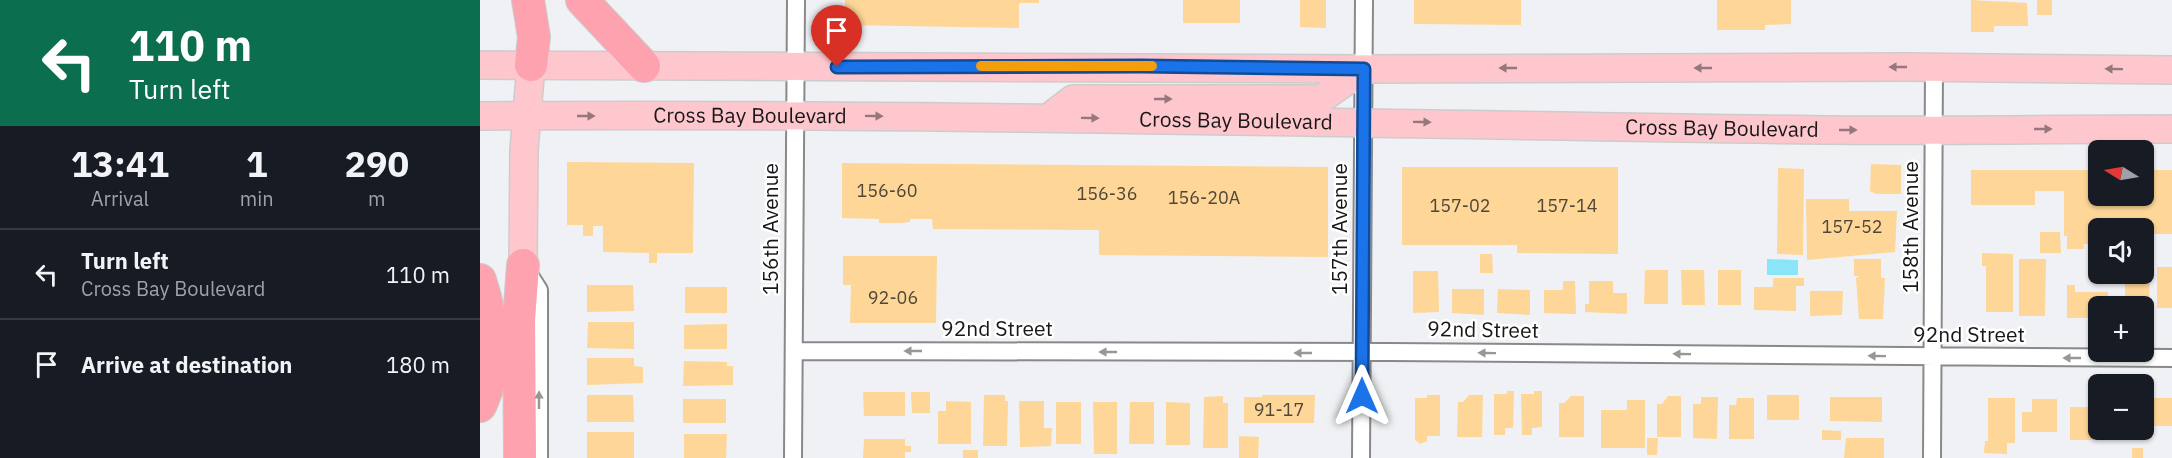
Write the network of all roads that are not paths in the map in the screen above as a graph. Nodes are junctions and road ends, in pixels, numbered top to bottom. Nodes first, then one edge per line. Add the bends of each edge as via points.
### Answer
1 (528, 0) edge
2 (582, 0) edge
3 (796, 0) edge
4 (1364, 0) edge
5 (480, 65) edge
6 (531, 65) junction
7 (644, 66) junction
8 (795, 67) junction
9 (1934, 67) junction
10 (1364, 69) junction
11 (2172, 70) edge
12 (527, 115) junction
13 (480, 116) edge
14 (795, 116) junction
15 (1047, 118) junction
16 (1363, 121) junction
17 (1933, 129) junction
18 (2172, 129) edge
19 (523, 265) junction
20 (480, 280) edge
21 (794, 351) junction
22 (1361, 352) junction
23 (1933, 357) junction
24 (2172, 358) edge
25 (480, 406) edge
26 (520, 458) edge
27 (539, 458) edge
28 (793, 458) edge
29 (1361, 458) edge
30 (1932, 458) edge

1 - 6 highway via 534,37
2 - 7 highway
3 - 8 street, 156th Avenue
4 - 10 street, 157th Avenue
5 - 6 main road
6 - 7 main road
6 - 12 main road
7 - 8 main road
8 - 10 main road
8 - 14 street, 156th Avenue
9 -> 10 main road
11 -> 9 main road
9 - 17 street, 158th Avenue
15 -> 10 main road via 1073,99 1321,99
10 - 16 street, 157th Avenue
12 - 13 main road, Cross Bay Boulevard
12 -> 14 main road, Cross Bay Boulevard
12 - 19 main road
14 -> 15 main road, Cross Bay Boulevard
14 - 21 street, 156th Avenue
15 -> 16 main road, Cross Bay Boulevard
16 -> 17 main road, Cross Bay Boulevard
16 - 22 street, 157th Avenue
17 -> 18 main road, Cross Bay Boulevard
17 - 23 street, 158th Avenue
19 - 26 highway via 519,320
27 -> 19 street via 539,290
20 - 25 highway via 492,356 488,387
22 -> 21 street, 92nd Street
21 - 28 street, 156th Avenue
23 -> 22 street, 92nd Street
22 - 29 street, 157th Avenue
24 -> 23 street, 92nd Street
23 - 30 street, 158th Avenue

